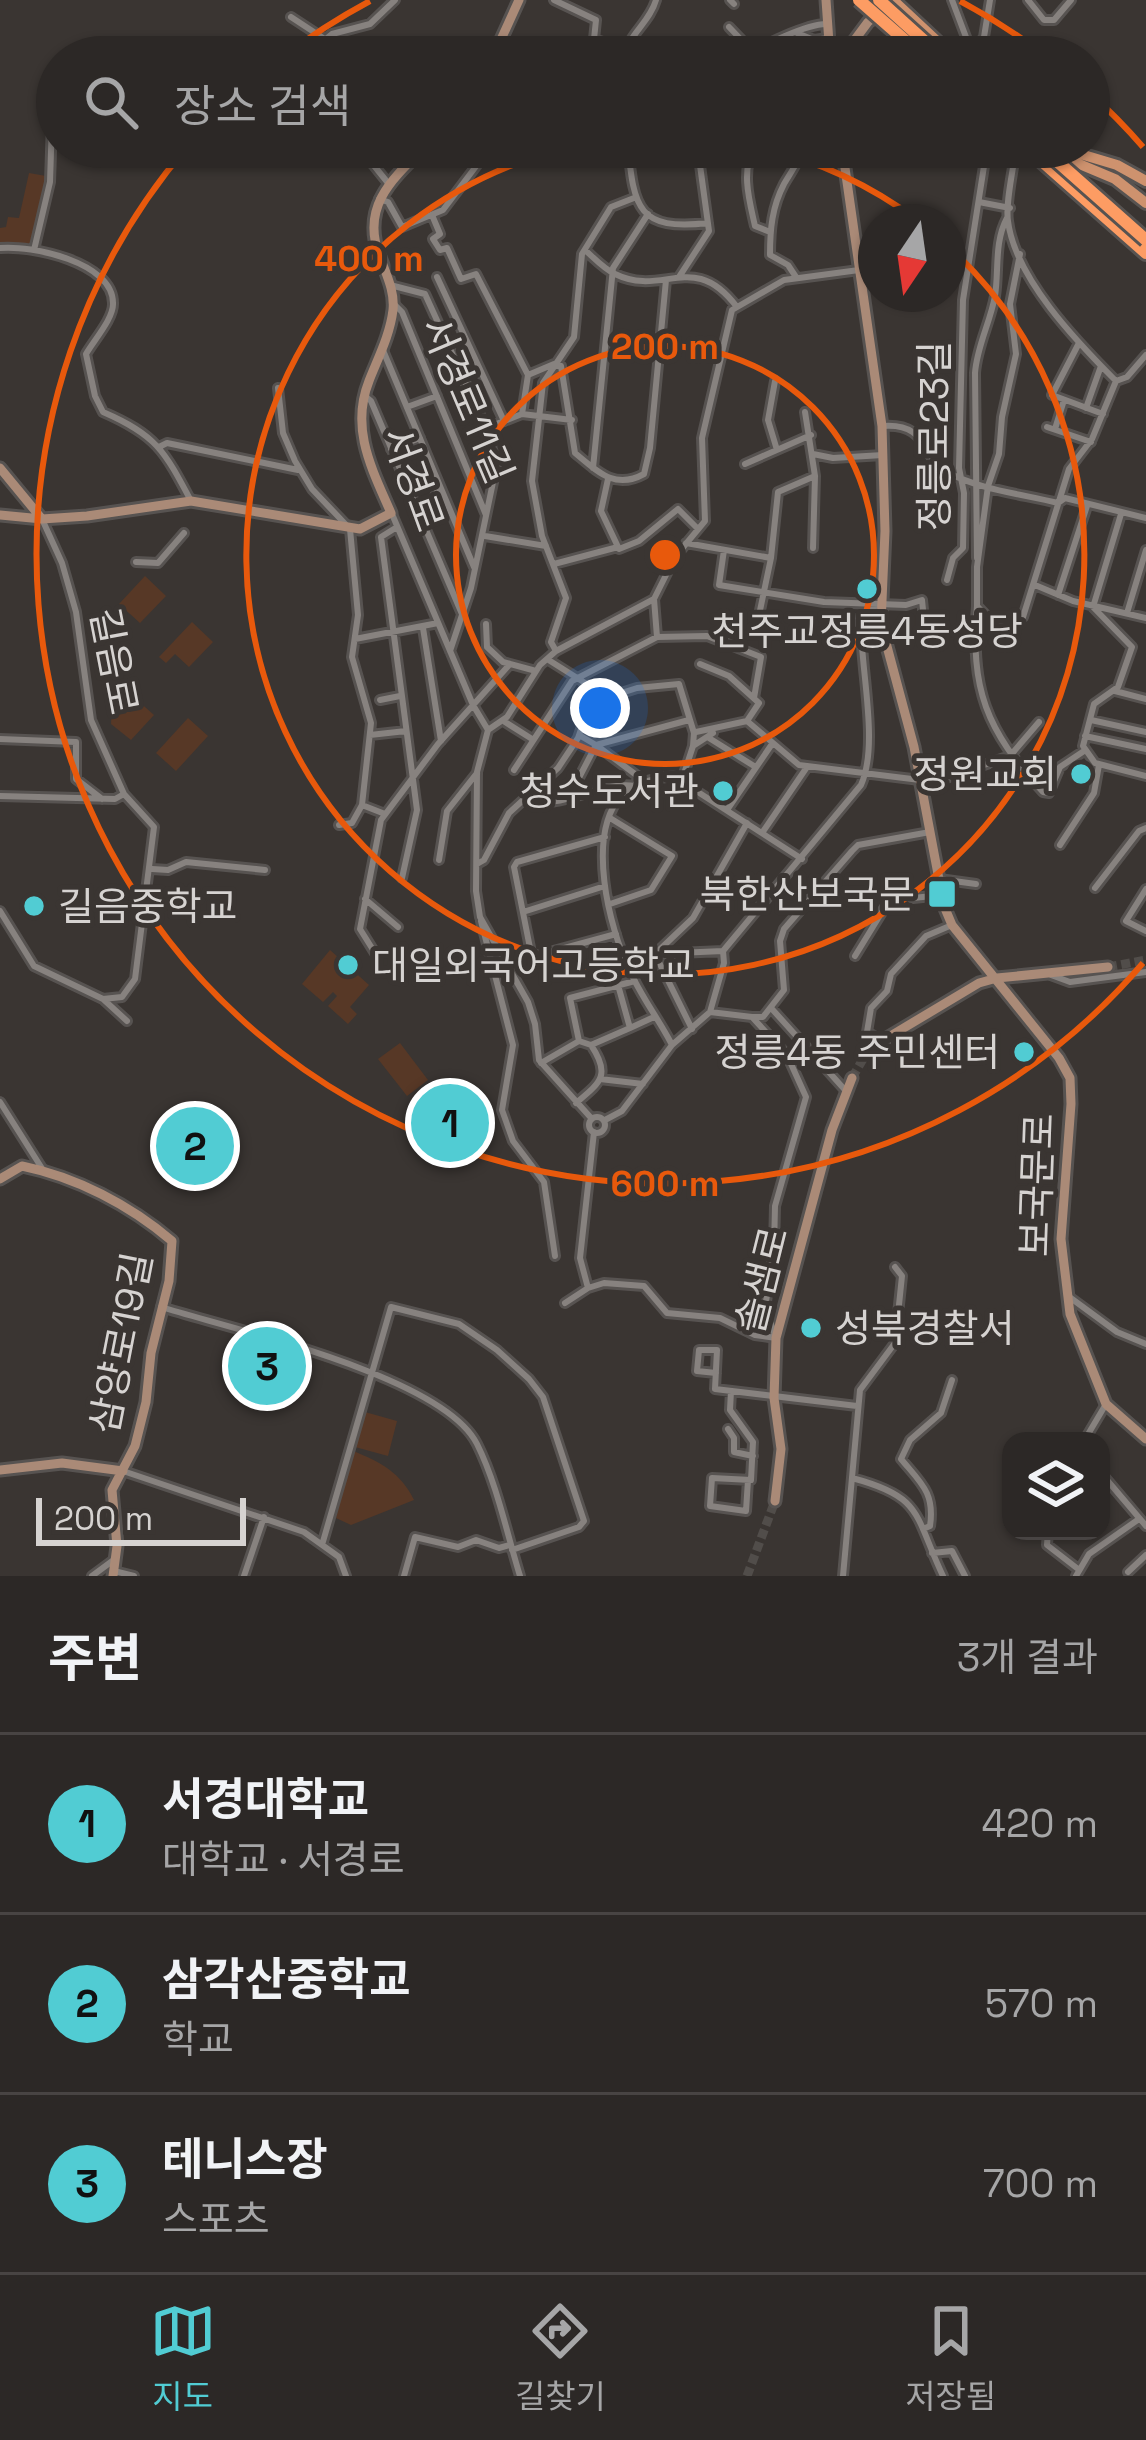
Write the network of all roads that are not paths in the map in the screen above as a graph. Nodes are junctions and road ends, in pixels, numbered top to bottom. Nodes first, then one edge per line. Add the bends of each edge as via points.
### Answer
1 (395, 0) edge
2 (520, 0) edge
3 (554, 0) edge
4 (656, 0) edge
5 (825, 0) edge
6 (952, 0) edge
7 (990, 0) edge
8 (1028, 0) edge
9 (1082, 0) edge
10 (876, 2) edge
11 (1069, 3) edge
12 (291, 17) dead end
13 (826, 24) junction
14 (729, 27) dead end
15 (897, 28) junction
16 (796, 32) junction
17 (320, 36) edge
18 (333, 36) edge
19 (503, 36) edge
20 (594, 36) edge
21 (636, 36) edge
22 (736, 36) edge
23 (788, 36) edge
24 (805, 36) edge
25 (828, 36) edge
26 (858, 36) edge
27 (906, 36) edge
28 (908, 36) edge
29 (921, 36) edge
30 (926, 36) edge
31 (964, 36) edge
32 (984, 36) edge
33 (1110, 163) edge
34 (50, 168) edge
35 (376, 168) edge
36 (404, 168) edge
37 (475, 168) edge
38 (630, 168) edge
39 (700, 168) edge
40 (746, 168) edge
41 (797, 168) edge
42 (846, 168) edge
43 (984, 168) edge
44 (1014, 168) edge
45 (1050, 168) edge
46 (1064, 168) edge
47 (1089, 168) edge
48 (1146, 181) edge
49 (388, 183) junction
50 (634, 198) junction
51 (379, 200) junction
52 (979, 202) junction
53 (1146, 203) edge
54 (1010, 208) junction
55 (432, 214) junction
56 (648, 214) junction
57 (1007, 218) junction
58 (708, 223) junction
59 (770, 232) junction
60 (1146, 240) edge
61 (0, 248) edge
62 (585, 250) junction
63 (34, 251) junction
64 (1146, 253) edge
65 (1020, 254) junction
66 (858, 255) edge
67 (858, 269) edge
68 (613, 272) junction
69 (437, 277) dead end
70 (679, 277) junction
71 (796, 277) junction
72 (666, 280) junction
73 (390, 285) junction
74 (394, 304) junction
75 (737, 307) junction
76 (866, 312) edge
77 (1079, 343) junction
78 (382, 348) junction
79 (960, 348) junction
80 (977, 349) junction
81 (1146, 356) edge
82 (554, 364) junction
83 (1101, 366) junction
84 (528, 376) junction
85 (775, 381) dead end
86 (1116, 381) junction
87 (278, 388) dead end
88 (364, 396) junction
89 (437, 396) junction
90 (1064, 400) junction
91 (407, 407) junction
92 (1086, 408) junction
93 (806, 412) dead end
94 (522, 414) junction
95 (1102, 414) junction
96 (540, 415) junction
97 (572, 420) junction
98 (504, 421) junction
99 (882, 425) junction
100 (486, 428) junction
101 (811, 435) junction
102 (420, 438) junction
103 (1090, 442) junction
104 (159, 448) junction
105 (391, 449) junction
106 (777, 450) junction
107 (813, 454) junction
108 (884, 454) junction
109 (745, 464) dead end
110 (0, 468) edge
111 (592, 468) junction
112 (302, 470) junction
113 (815, 476) junction
114 (960, 478) junction
115 (608, 479) junction
116 (975, 483) junction
117 (439, 485) junction
118 (988, 486) junction
119 (191, 501) junction
120 (1058, 503) junction
121 (1087, 506) dead end
122 (391, 513) junction
123 (1121, 514) dead end
124 (0, 515) edge
125 (488, 518) junction
126 (1146, 518) edge
127 (42, 519) junction
128 (397, 527) junction
129 (424, 527) junction
130 (350, 529) junction
131 (698, 529) junction
132 (184, 533) dead end
133 (484, 535) junction
134 (686, 543) junction
135 (546, 546) junction
136 (618, 547) junction
137 (813, 548) dead end
138 (724, 550) junction
139 (1146, 550) edge
140 (771, 558) junction
141 (136, 562) dead end
142 (554, 564) junction
143 (977, 568) junction
144 (475, 571) junction
145 (947, 580) dead end
146 (1035, 585) junction
147 (763, 593) junction
148 (1058, 596) junction
149 (654, 599) junction
150 (881, 602) junction
151 (977, 606) junction
152 (1093, 607) junction
153 (1126, 613) junction
154 (463, 617) junction
155 (1146, 618) edge
156 (758, 620) dead end
157 (438, 623) junction
158 (486, 624) dead end
159 (423, 628) junction
160 (925, 629) dead end
161 (393, 633) junction
162 (657, 637) junction
163 (355, 639) junction
164 (450, 651) junction
165 (556, 651) junction
166 (547, 658) junction
167 (510, 664) junction
168 (700, 664) dead end
169 (536, 670) junction
170 (575, 680) junction
171 (1114, 691) junction
172 (401, 695) junction
173 (610, 698) junction
174 (754, 698) junction
175 (1146, 699) edge
176 (380, 700) dead end
177 (473, 705) junction
178 (1090, 719) junction
179 (688, 720) junction
180 (748, 721) junction
181 (503, 722) junction
182 (1039, 722) dead end
183 (488, 730) junction
184 (406, 731) junction
185 (1146, 732) edge
186 (694, 733) junction
187 (712, 734) junction
188 (370, 735) junction
189 (579, 735) junction
190 (1085, 736) junction
191 (0, 739) edge
192 (532, 739) junction
193 (441, 741) junction
194 (772, 744) junction
195 (596, 745) junction
196 (694, 746) junction
197 (1146, 749) edge
198 (1084, 751) junction
199 (1009, 756) junction
200 (1099, 765) junction
201 (754, 766) junction
202 (807, 766) junction
203 (514, 770) dead end
204 (867, 771) junction
205 (477, 772) junction
206 (1146, 776) edge
207 (412, 779) junction
208 (920, 780) junction
209 (682, 781) junction
210 (635, 786) junction
211 (124, 794) junction
212 (0, 796) edge
213 (568, 796) junction
214 (102, 799) junction
215 (525, 799) junction
216 (362, 805) junction
217 (727, 810) junction
218 (386, 814) junction
219 (610, 818) junction
220 (747, 823) junction
221 (340, 825) dead end
222 (1146, 827) edge
223 (762, 832) junction
224 (929, 832) junction
225 (605, 837) junction
226 (1060, 845) dead end
227 (802, 859) junction
228 (440, 860) dead end
229 (477, 865) junction
230 (150, 869) junction
231 (266, 870) dead end
232 (401, 878) dead end
233 (939, 879) junction
234 (976, 884) dead end
235 (605, 886) junction
236 (1095, 888) dead end
237 (1146, 889) edge
238 (942, 895) junction
239 (365, 899) junction
240 (610, 904) junction
241 (0, 911) edge
242 (523, 913) junction
243 (480, 917) junction
244 (952, 925) junction
245 (398, 927) dead end
246 (1146, 931) edge
247 (616, 934) junction
248 (723, 951) junction
249 (375, 953) dead end
250 (655, 954) junction
251 (855, 956) dead end
252 (626, 962) junction
253 (1108, 967) tunnel mouth
254 (1146, 972) edge
255 (1048, 973) junction
256 (997, 978) junction
257 (634, 981) junction
258 (618, 985) junction
259 (103, 999) junction
260 (772, 1008) junction
261 (710, 1012) junction
262 (656, 1017) junction
263 (752, 1017) junction
264 (127, 1022) dead end
265 (630, 1028) junction
266 (692, 1029) junction
267 (579, 1041) junction
268 (882, 1041) joint
269 (591, 1045) junction
270 (672, 1045) junction
271 (541, 1063) junction
272 (852, 1078) tunnel mouth
273 (600, 1079) junction
274 (643, 1084) junction
275 (846, 1090) junction
276 (0, 1102) edge
277 (576, 1103) junction
278 (592, 1118) junction
279 (605, 1120) junction
280 (594, 1132) junction
281 (43, 1170) junction
282 (0, 1179) edge
283 (555, 1256) dead end
284 (895, 1268) dead end
285 (587, 1288) junction
286 (1065, 1293) junction
287 (565, 1303) dead end
288 (161, 1307) junction
289 (776, 1338) junction
290 (1146, 1344) edge
291 (370, 1373) junction
292 (716, 1373) junction
293 (952, 1380) dead end
294 (731, 1391) junction
295 (774, 1398) junction
296 (1106, 1404) junction
297 (857, 1406) junction
298 (728, 1430) dead end
299 (1089, 1432) edge
300 (1146, 1439) edge
301 (753, 1456) junction
302 (0, 1470) edge
303 (123, 1472) junction
304 (851, 1478) junction
305 (748, 1480) junction
306 (1110, 1484) edge
307 (776, 1501) tunnel mouth
308 (264, 1517) junction
309 (1143, 1522) edge
310 (923, 1529) junction
311 (1047, 1540) edge
312 (322, 1545) junction
313 (511, 1547) junction
314 (932, 1553) junction
315 (1146, 1555) edge
316 (114, 1569) edge
317 (1128, 1572) dead end
318 (1077, 1573) edge
319 (92, 1576) edge
320 (134, 1576) edge
321 (244, 1576) edge
322 (346, 1576) edge
323 (404, 1576) edge
324 (520, 1576) edge
325 (843, 1576) edge
326 (943, 1576) edge
327 (965, 1576) edge

1 - 18 street via 370,24
2 - 19 street
3 - 20 street via 596,20
4 - 21 street
5 - 13 street
6 - 31 street
7 - 32 street
8 - 11 street via 1044,20
9 - 11 street
10 - 15 main road
10 - 26 street
10 - 28 highway, bridge
10 - 29 highway, bridge
12 - 17 street
13 - 16 street
13 - 25 street
14 - 22 street
15 - 27 main road
15 - 30 main road via 894,17 903,15
16 - 23 street
16 - 24 street
33 - 48 main road
34 - 63 street
35 - 49 street
36 - 49 street, 서경로
37 - 55 street
38 - 50 street
39 - 58 street
40 - 59 street via 755,226
41 - 59 street via 776,201
42 - 66 street, 보국문로
43 - 52 street, 정릉로23길
44 - 54 street
45 - 64 highway
46 - 60 highway, bridge
47 - 53 main road
49 - 51 street, 서경로
50 - 56 street
50 - 62 street via 610,207
51 - 55 street via 402,227
51 - 73 street, 서경로 via 374,236
52 - 54 street
52 - 79 street, 정릉로23길
54 - 57 street
55 - 84 street via 440,233 433,239 447,248 461,279 476,274
56 - 58 street via 676,225
56 - 68 street
57 - 65 street
57 - 80 street
58 - 70 street
59 - 71 street via 770,255
61 - 63 street
62 - 68 street
62 - 82 street via 574,337
63 - 104 street via 82,263 113,297 86,353 95,396 103,412 142,429
65 - 77 street
65 - 118 street via 1010,304 1016,354
67 - 71 street
68 - 72 street
68 - 111 street
69 - 98 street
70 - 72 street
70 - 75 street via 716,284
71 - 75 street
72 - 115 street via 644,474
73 - 74 street, 서경로
73 - 100 street via 424,294
74 - 78 street, 서경로
74 - 89 street, 서경로11길
75 - 131 street via 706,408 700,467 707,513
76 - 99 street, 보국문로
77 - 83 street
77 - 90 street via 1052,395
78 - 88 street, 서경로
78 - 91 street
79 - 80 street
79 - 114 street, 정릉로23길
80 - 116 street
81 - 86 street
82 - 84 street
82 - 96 street
82 - 97 street via 566,379
83 - 86 street
83 - 92 street
84 - 94 street
85 - 106 street via 768,419
86 - 95 street
87 - 112 street via 284,433
88 - 105 street
88 - 122 street, 서경로 via 359,427
89 - 91 street
89 - 125 street, 서경로11길
90 - 92 street
90 - 103 street via 1051,428
91 - 102 street
92 - 95 street
93 - 101 street
94 - 96 street
94 - 98 street
95 - 103 street
96 - 97 street
96 - 135 street via 532,482
97 - 111 street via 574,453
98 - 100 street
99 - 108 street, 보국문로
99 - 114 street via 921,438 936,465
100 - 125 street via 497,463
101 - 106 street
101 - 107 street
102 - 105 street
102 - 117 street
103 - 120 street via 1069,469
104 - 112 street via 167,443
104 - 119 street
105 - 129 street
106 - 109 street
107 - 108 street
107 - 113 street
108 - 150 street, 보국문로
110 - 127 street, 길음로
111 - 115 street
112 - 130 street
113 - 137 street
113 - 140 street via 778,492
114 - 116 street
114 - 145 street, 정릉로23길 via 963,548
115 - 136 street via 601,511
116 - 118 street
116 - 143 street
117 - 129 street
117 - 144 street
118 - 120 street
118 - 143 street
119 - 127 street
119 - 130 street
120 - 126 street via 1065,498
120 - 146 street
121 - 148 street
122 - 128 street, 서경로
122 - 130 street
123 - 152 street
124 - 127 street
125 - 133 street
127 - 211 street, 길음로 via 76,612 92,720
128 - 157 street, 서경로
128 - 161 street via 381,537
129 - 154 street
130 - 163 street
131 - 134 street
131 - 136 street via 678,509 639,541
132 - 141 street via 158,563
133 - 135 street
133 - 144 street
134 - 138 street
134 - 149 street
135 - 142 street
136 - 142 street
138 - 140 street
138 - 147 street via 719,585
139 - 153 street
140 - 147 street
142 - 165 street via 566,598 551,643
143 - 151 street
144 - 154 street
146 - 148 street
146 - 151 street via 1023,616 1000,630
147 - 150 street
147 - 156 street
148 - 152 street
149 - 162 street
149 - 165 street
150 - 160 street via 922,600
150 - 204 street via 861,616
150 - 208 street, 보국문로
151 - 199 street via 973,653 991,726
152 - 153 street
152 - 171 street via 1132,647
153 - 155 street
154 - 164 street
157 - 159 street
157 - 164 street, 서경로
158 - 167 street via 487,647
159 - 161 street
159 - 193 street
161 - 163 street
161 - 172 street
162 - 170 street
162 - 174 street via 707,636 761,657
163 - 188 street
164 - 177 street, 서경로
165 - 166 street
166 - 169 street
166 - 170 street
167 - 169 street
167 - 177 street
168 - 174 street
169 - 181 street
170 - 173 street
170 - 192 street
171 - 175 street
171 - 178 street via 1099,697
172 - 176 street
172 - 184 street
173 - 179 street via 679,684
173 - 189 street via 586,716
174 - 180 street via 759,703
177 - 183 street, 서경로
177 - 193 street
178 - 185 street
178 - 190 street
179 - 186 street
179 - 195 street
180 - 187 street
180 - 194 street
181 - 183 street
181 - 192 street
182 - 199 street
183 - 205 street
184 - 188 street
184 - 207 street
186 - 187 street
186 - 196 street
187 - 196 street
187 - 201 street
188 - 216 street
189 - 195 street
189 - 215 street
190 - 197 street
190 - 198 street
191 - 214 street via 76,742 76,778
192 - 203 street
193 - 207 street
194 - 201 street
194 - 202 street
195 - 210 street via 639,777
195 - 213 street
196 - 209 street
198 - 199 street via 1060,767 1049,793
198 - 200 street
199 - 208 street
200 - 206 street
200 - 226 street via 1094,793
201 - 217 street
202 - 204 street
202 - 223 street
204 - 208 street
204 - 227 street
205 - 228 street via 447,811
205 - 229 street
207 - 218 street
207 - 232 street via 417,811
208 - 224 street, 보국문로
209 - 210 street
209 - 217 street
210 - 213 street
210 - 219 street
211 - 214 street
211 - 230 street, 길음로 via 154,827
212 - 214 street
213 - 215 street
215 - 229 street
216 - 218 street
216 - 221 street via 352,823
217 - 220 street
218 - 239 street
219 - 225 street
219 - 240 street via 672,856 651,890
220 - 223 street
220 - 250 street via 693,918
222 - 236 street
223 - 227 street
224 - 233 street, 보국문로
224 - 260 street via 858,844 817,889 784,929 784,990
225 - 235 street
225 - 242 street via 517,862
227 - 248 street
229 - 243 street
230 - 231 street via 186,862
230 - 259 street, 길음로 via 135,979 122,997
233 - 234 street
233 - 238 street, 보국문로
235 - 240 street
235 - 242 street
237 - 246 street via 1126,921
238 - 244 street, 보국문로
238 - 251 street via 913,898 898,886
239 - 245 street
239 - 249 street via 360,929
240 - 247 street
241 - 259 street via 34,966
242 - 247 street via 536,956
243 - 271 street via 528,1002
243 - 283 street via 512,1045 502,1110 513,1141 544,1182
244 - 256 street, 보국문로
244 - 268 street via 926,936 891,974 868,1016 867,1032
247 - 252 street
248 - 250 street
248 - 261 street
250 - 252 street
250 - 266 street
252 - 257 street
253 - 255 street
254 - 255 street via 1070,982
255 - 256 street
256 - 268 street
256 - 286 street, 보국문로 via 1070,1078
257 - 258 street
257 - 262 street
258 - 265 street
258 - 267 street via 570,998
259 - 264 street
260 - 263 street
260 - 275 street
261 - 263 street
261 - 266 street
262 - 265 street
262 - 270 street
263 - 289 street via 787,1055 806,1097 775,1206 766,1308
265 - 269 street
266 - 270 street
267 - 269 street
267 - 271 street
269 - 273 street via 603,1064
270 - 274 street
271 - 277 street
272 - 275 street, 솔샘로
273 - 274 street
273 - 277 street
274 - 279 street
275 - 289 street, 솔샘로
276 - 281 street
277 - 278 street
278 - 279 street
278 - 280 street
279 - 280 street
280 - 285 street via 580,1258
281 - 282 street via 22,1166
281 - 288 street, 삼양로19길 via 148,1220 172,1241
284 - 297 street via 902,1276 896,1343
285 - 287 street
285 - 289 street via 644,1286 667,1313 720,1318
286 - 290 street
286 - 296 street, 보국문로
288 - 291 street
288 - 303 street, 삼양로19길 via 146,1402
289 - 295 street, 솔샘로
291 - 312 street
291 - 313 street via 417,1391 459,1420 477,1443
291 - 313 street via 391,1307 459,1324 539,1390 584,1518 580,1527
292 - 292 street via 717,1350 699,1350 698,1371
292 - 294 street via 716,1390
293 - 310 street via 941,1413 901,1459 932,1502
294 - 295 street
294 - 301 street via 730,1410 753,1442
295 - 297 street
295 - 307 street, 솔샘로 via 782,1449
296 - 299 street
296 - 300 street, 보국문로
297 - 304 street
298 - 301 street via 734,1452
301 - 305 street
302 - 303 street via 62,1463
303 - 308 street
303 - 316 street, 삼양로19길 via 112,1490
304 - 310 street via 902,1497
304 - 325 street
305 - 305 street via 712,1478 710,1506 746,1510
306 - 309 street
308 - 312 street
308 - 321 street
309 - 318 street via 1089,1554
310 - 314 street
311 - 318 street
312 - 322 street via 339,1557
313 - 323 street via 415,1537
313 - 324 street
314 - 326 street
314 - 327 street via 952,1551
315 - 317 street
316 - 319 street
316 - 320 street

